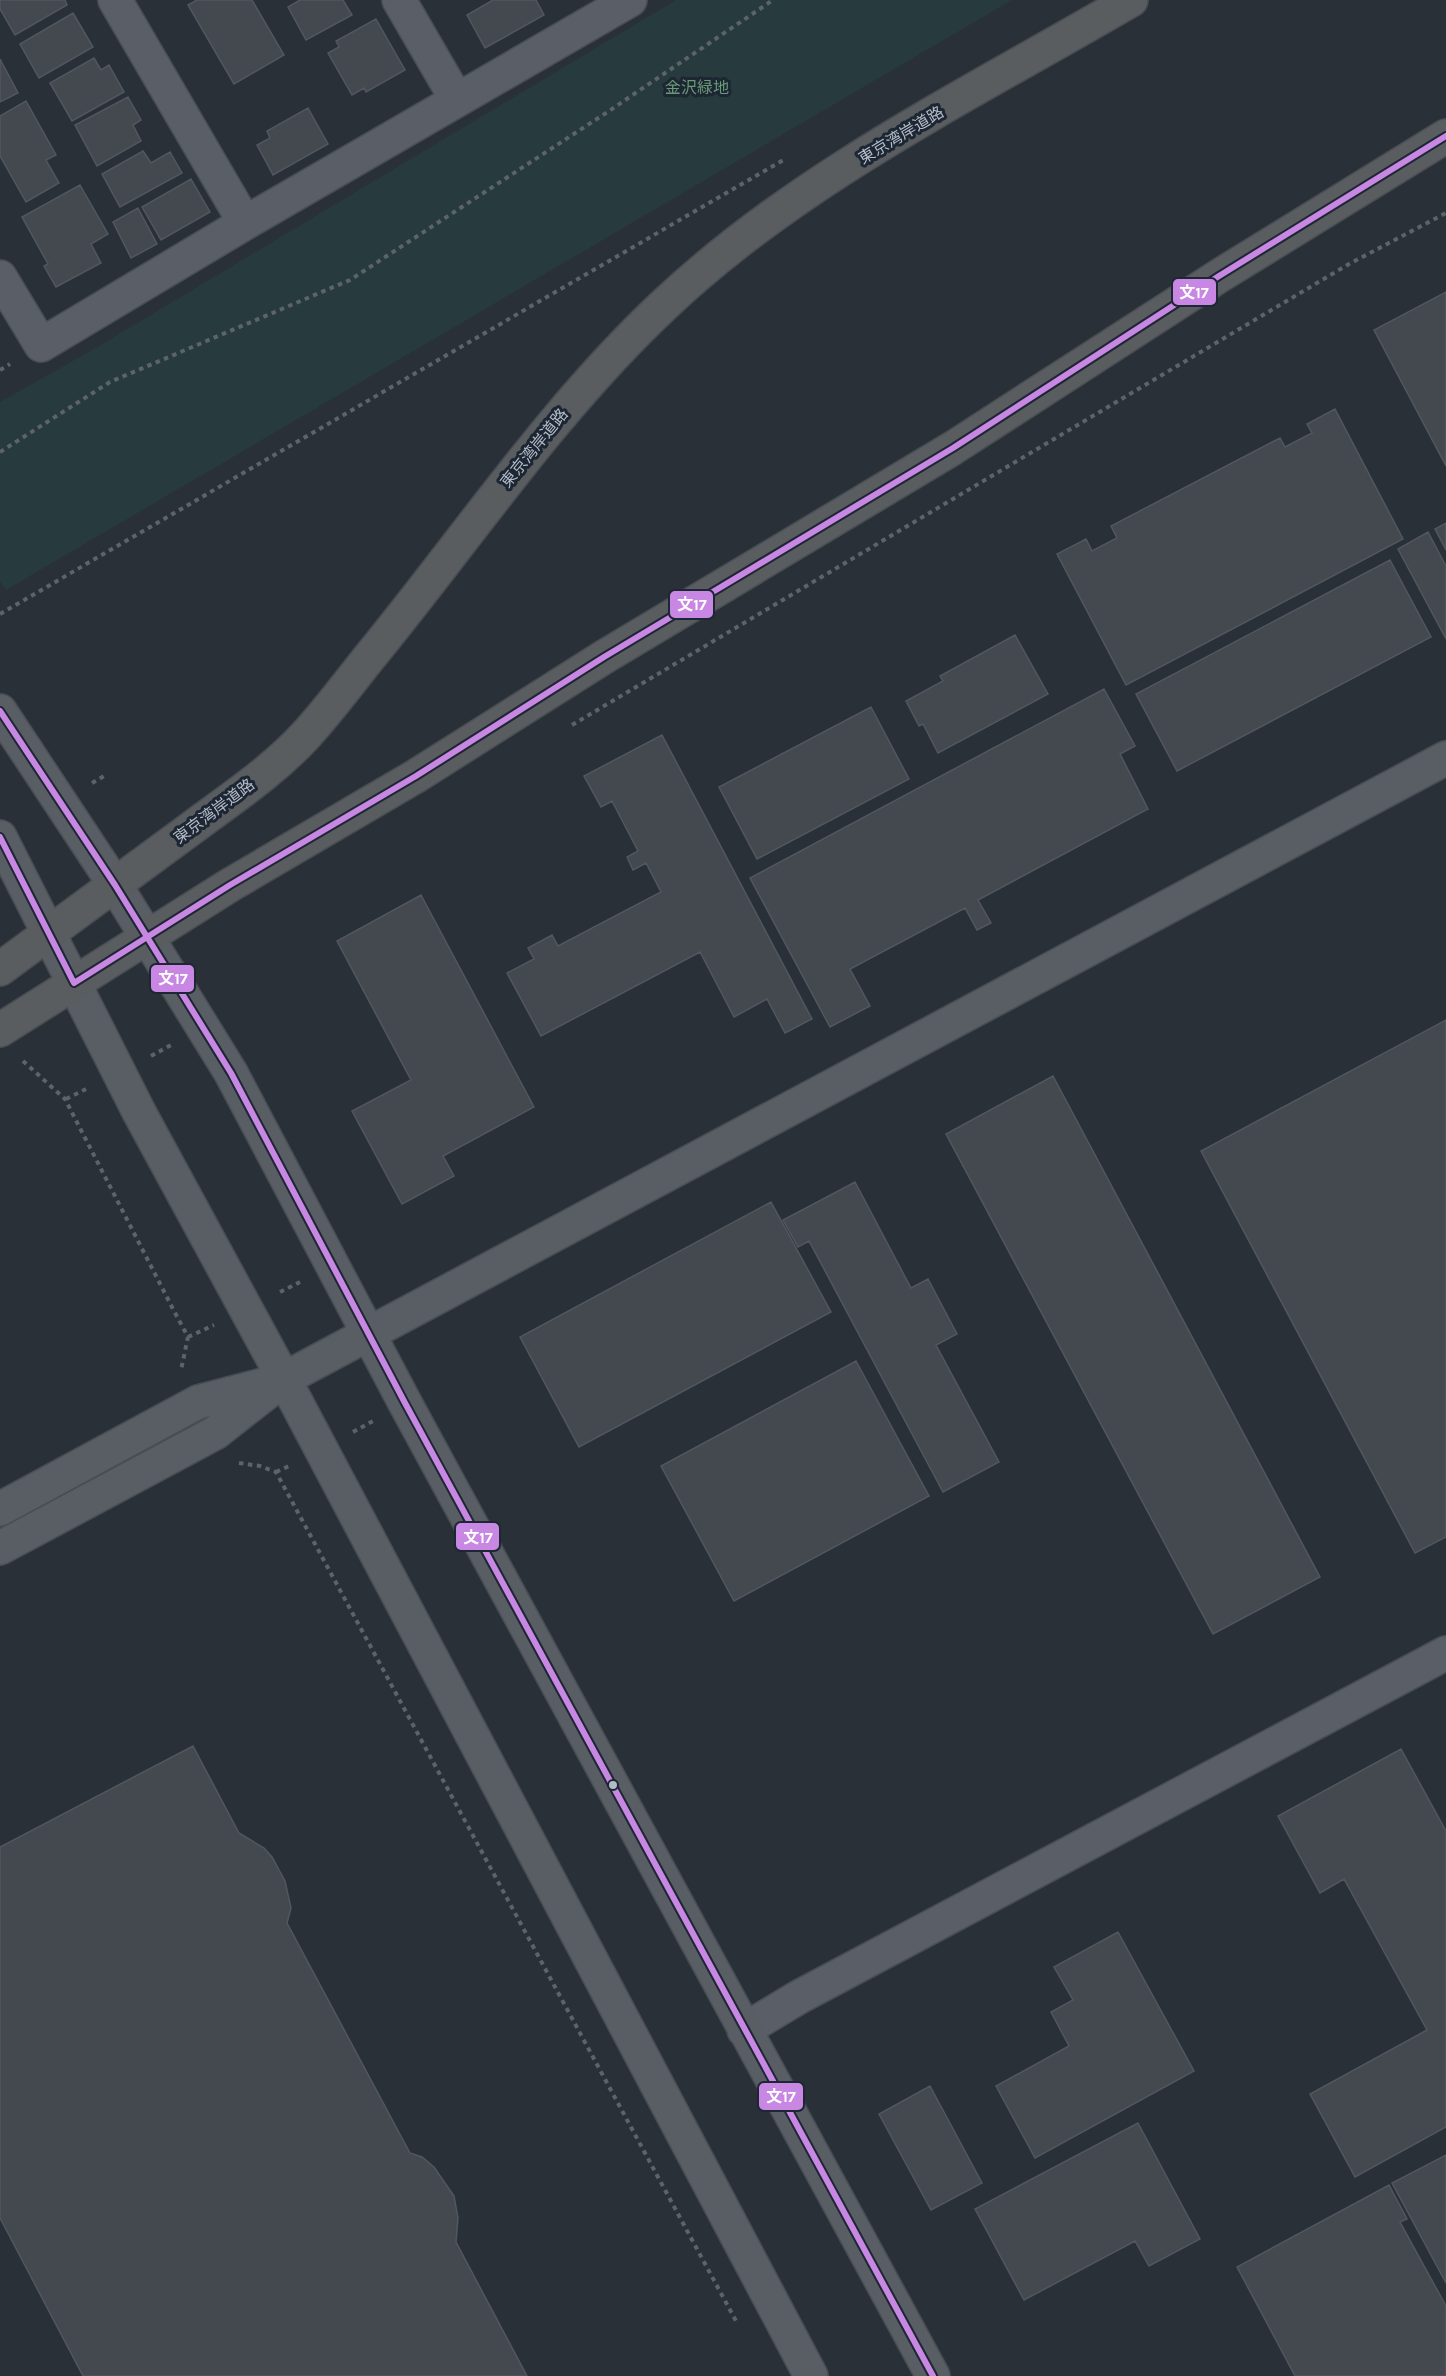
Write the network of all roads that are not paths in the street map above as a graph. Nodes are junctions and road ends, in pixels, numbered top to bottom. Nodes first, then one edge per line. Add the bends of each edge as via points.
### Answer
1 (115, 0) edge
2 (399, 0) edge
3 (630, 0) edge
4 (1131, 0) edge
5 (457, 100) junction
6 (1446, 136) edge
7 (245, 223) junction
8 (0, 277) edge
9 (0, 711) edge
10 (1446, 758) edge
11 (0, 837) edge
12 (115, 885) junction
13 (50, 932) junction
14 (147, 936) junction
15 (0, 969) edge
16 (74, 983) junction
17 (6, 1026) edge
18 (370, 1334) junction
19 (284, 1379) junction
20 (0, 1509) edge
21 (0, 1548) edge
22 (1446, 1653) edge
23 (744, 2030) junction
24 (811, 2376) edge
25 (933, 2376) edge

1 - 7 street
2 - 5 street
3 - 5 street
4 - 12 highway, 東京湾岸道路 via 881,146 770,216 719,255 598,371 530,449 414,602 306,735 233,797
5 - 7 street
6 - 14 highway via 1219,276 953,448
7 - 8 street via 41,345
9 - 12 street
10 - 18 street
11 - 13 street
12 - 13 highway, 東京湾岸道路
12 - 14 street
13 - 15 highway, 東京湾岸道路
13 - 16 street
14 - 16 highway
14 - 18 street via 231,1073
16 - 17 highway
16 - 19 street
18 - 19 street
18 - 23 street
19 - 20 street via 198,1402
19 - 21 street via 215,1433
19 - 24 street
22 - 23 street via 799,1996
23 - 25 street

